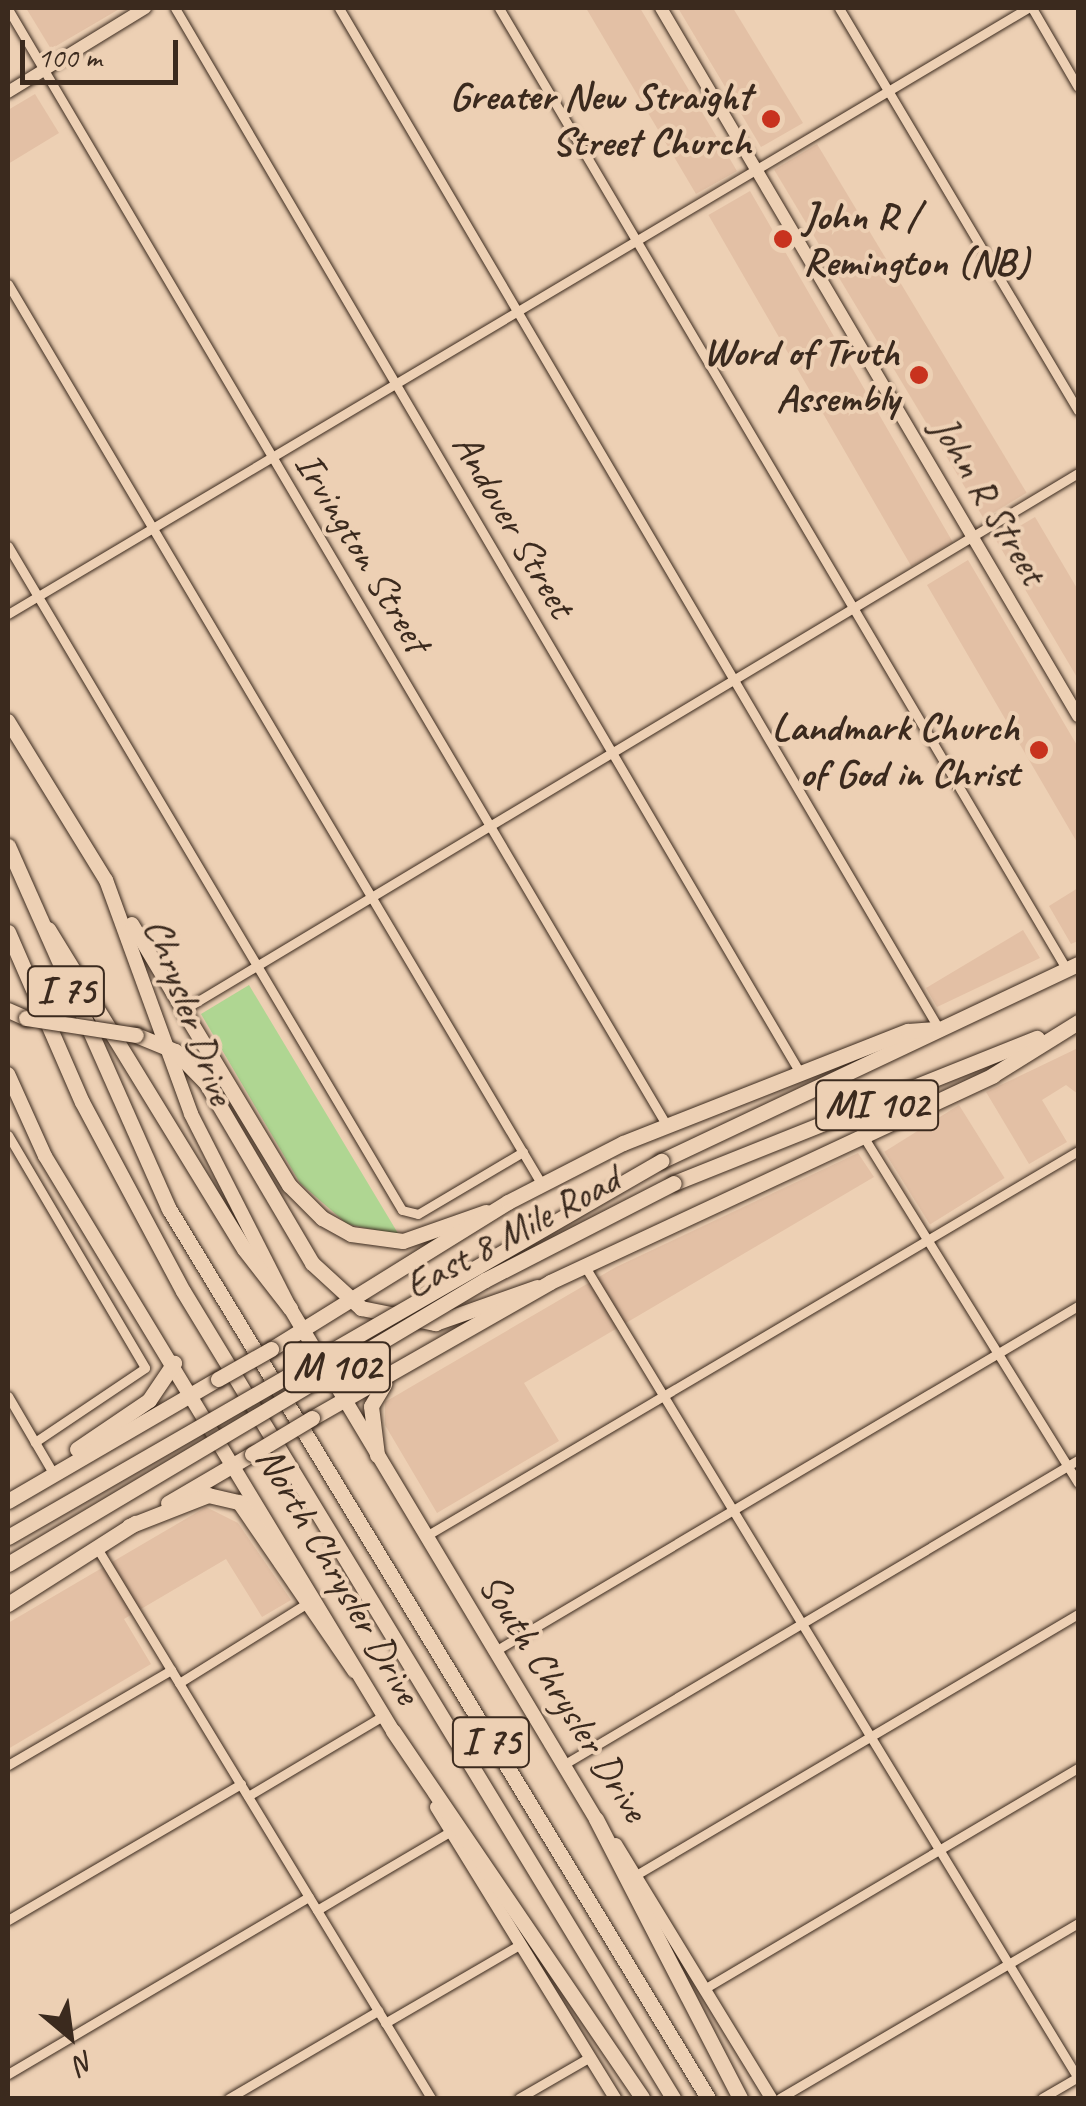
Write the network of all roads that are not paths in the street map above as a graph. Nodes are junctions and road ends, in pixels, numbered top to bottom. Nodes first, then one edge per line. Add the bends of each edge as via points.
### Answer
1 (145, 8) edge
2 (175, 8) edge
3 (339, 8) edge
4 (499, 8) edge
5 (661, 8) edge
6 (840, 8) edge
7 (1030, 8) edge
8 (8, 9) edge
9 (43, 70) junction
10 (1078, 86) edge
11 (887, 88) junction
12 (8, 92) edge
13 (756, 168) junction
14 (638, 242) junction
15 (8, 284) edge
16 (519, 313) junction
17 (397, 386) junction
18 (1078, 410) edge
19 (273, 459) junction
20 (1078, 473) edge
21 (152, 529) junction
22 (974, 539) junction
23 (8, 546) edge
24 (38, 596) junction
25 (857, 612) junction
26 (8, 614) edge
27 (736, 684) junction
28 (1078, 716) edge
29 (8, 721) edge
30 (614, 756) junction
31 (492, 828) junction
32 (8, 846) edge
33 (106, 880) junction
34 (372, 898) junction
35 (30, 900) junction
36 (8, 932) edge
37 (257, 966) junction
38 (1073, 967) edge
39 (8, 1010) edge
40 (183, 1010) junction
41 (1078, 1022) edge
42 (939, 1029) junction
43 (168, 1048) junction
44 (800, 1073) junction
45 (8, 1074) edge
46 (14, 1108) edge
47 (667, 1126) junction
48 (8, 1135) edge
49 (863, 1136) junction
50 (1078, 1151) edge
51 (523, 1152) junction
52 (661, 1160) joint
53 (541, 1183) junction
54 (674, 1183) joint
55 (513, 1200) junction
56 (928, 1241) junction
57 (584, 1265) junction
58 (550, 1282) junction
59 (351, 1301) junction
60 (1078, 1306) edge
61 (290, 1308) junction
62 (302, 1330) junction
63 (998, 1354) junction
64 (174, 1364) junction
65 (389, 1377) junction
66 (192, 1393) junction
67 (8, 1396) edge
68 (663, 1397) junction
69 (344, 1402) junction
70 (274, 1440) junction
71 (35, 1442) junction
72 (376, 1455) junction
73 (1078, 1460) edge
74 (236, 1463) junction
75 (1068, 1466) junction
76 (54, 1473) junction
77 (1078, 1483) edge
78 (8, 1501) edge
79 (732, 1510) junction
80 (129, 1526) junction
81 (426, 1536) junction
82 (8, 1537) edge
83 (97, 1548) junction
84 (8, 1564) edge
85 (308, 1598) junction
86 (8, 1604) edge
87 (1078, 1614) edge
88 (801, 1624) junction
89 (495, 1651) junction
90 (171, 1670) junction
91 (354, 1670) joint
92 (179, 1682) junction
93 (383, 1716) junction
94 (393, 1731) junction
95 (870, 1738) junction
96 (563, 1764) junction
97 (8, 1766) edge
98 (1078, 1768) edge
99 (240, 1784) junction
100 (248, 1796) junction
101 (596, 1819) junction
102 (451, 1831) junction
103 (939, 1851) junction
104 (636, 1876) junction
105 (309, 1897) junction
106 (316, 1910) junction
107 (8, 1920) edge
108 (1078, 1922) edge
109 (520, 1944) junction
110 (1008, 1964) junction
111 (704, 1989) junction
112 (378, 2011) junction
113 (385, 2023) junction
114 (590, 2057) junction
115 (8, 2074) edge
116 (1078, 2077) edge
117 (228, 2098) edge
118 (431, 2098) edge
119 (518, 2098) edge
120 (614, 2098) edge
121 (642, 2098) edge
122 (674, 2098) edge
123 (708, 2098) edge
124 (740, 2098) edge
125 (771, 2098) edge
126 (780, 2098) edge
127 (1042, 2098) edge

1 - 9 main road
2 - 17 street, Andover Street
3 - 16 street
4 - 14 street
5 - 13 main road, John R Street
6 - 11 street
7 - 10 street
7 - 11 street
8 - 9 street, Irvington Street
9 - 12 main road
9 - 19 street, Irvington Street
11 - 13 street
11 - 18 street
13 - 14 street
13 - 22 main road, John R Street
14 - 16 street
14 - 25 street
15 - 21 street
16 - 17 street
16 - 27 street
17 - 19 street
17 - 30 street, Andover Street
19 - 21 street
19 - 31 street, Irvington Street
20 - 22 street
21 - 24 street
21 - 34 street
22 - 25 street
22 - 28 main road, John R Street
23 - 24 street
24 - 26 street
24 - 37 street
25 - 27 street
25 - 38 street
27 - 30 street
27 - 42 street
29 - 33 main road, Chrysler Drive
30 - 31 street
30 - 44 street, Andover Street
31 - 34 street
31 - 47 street, Irvington Street
32 - 35 highway, I 75
33 - 40 main road
33 - 43 main road, Chrysler Drive
34 - 37 street
34 - 51 street
35 - 61 highway via 235,1235
35 - 123 highway, I 75 via 184,1236
36 - 70 highway, I 75 via 122,1180
37 - 40 street
37 - 51 street via 405,1213
38 - 42 highway
39 - 43 highway, bridge via 136,1035
40 - 55 highway via 288,1185 333,1225 402,1240
41 - 49 highway
41 - 54 highway, East 8 Mile Road / MI 102
42 - 44 highway via 908,1031
42 - 52 highway, MI 102
43 - 59 highway via 206,1084 312,1263
43 - 61 main road, Chrysler Drive via 191,1114
44 - 47 highway
45 - 46 main road
46 - 64 main road
47 - 53 highway
48 - 71 street via 144,1368
49 - 56 street
49 - 57 highway
50 - 56 street
51 - 53 street
52 - 82 highway, East 8 Mile Road / M 102, bridge
53 - 55 highway
54 - 84 highway, East 8 Mile Road / M 102, bridge via 500,1271
55 - 59 highway
56 - 63 street
56 - 68 street
57 - 58 highway
57 - 68 street
58 - 59 highway via 435,1323 394,1320
58 - 65 highway
59 - 62 highway
60 - 63 street
61 - 62 main road, Chrysler Drive
62 - 66 highway, bridge
62 - 69 main road, South Chrysler Drive
63 - 75 street
63 - 79 street
64 - 66 main road
64 - 76 highway via 149,1400
65 - 69 highway
65 - 72 highway via 371,1404
66 - 74 main road, North Chrysler Drive
66 - 76 highway
67 - 71 street
68 - 79 street
68 - 81 street
69 - 70 highway, bridge
69 - 72 main road, South Chrysler Drive
70 - 74 highway, bridge
70 - 122 highway, I 75
71 - 76 street
72 - 81 main road, South Chrysler Drive
73 - 75 street
74 - 80 highway
74 - 85 main road, North Chrysler Drive
75 - 77 street
75 - 88 street
76 - 78 highway
79 - 88 street
79 - 89 street
80 - 83 highway
80 - 85 highway via 208,1495 233,1498
81 - 89 main road, South Chrysler Drive
83 - 86 highway
83 - 90 street
85 - 91 highway
85 - 92 street
87 - 95 street
88 - 95 street
88 - 96 street
89 - 96 main road, South Chrysler Drive
90 - 92 street
90 - 97 street
91 - 93 main road, North Chrysler Drive
92 - 99 street
93 - 94 main road, North Chrysler Drive
93 - 100 street
94 - 102 main road, North Chrysler Drive
94 - 121 highway
95 - 103 street
95 - 104 street
96 - 101 main road, South Chrysler Drive
98 - 103 street
99 - 100 street
99 - 107 street
100 - 105 street
101 - 104 main road, South Chrysler Drive
101 - 124 highway
102 - 106 street
102 - 109 main road, North Chrysler Drive
103 - 110 street
103 - 111 street
104 - 111 main road, South Chrysler Drive
105 - 106 street
105 - 115 street
106 - 112 street
108 - 110 street
109 - 113 street
109 - 114 main road, North Chrysler Drive
110 - 116 street
110 - 126 street
111 - 125 main road, South Chrysler Drive
112 - 113 street
112 - 117 street
113 - 118 street
114 - 119 street
114 - 120 main road, North Chrysler Drive
116 - 127 street

